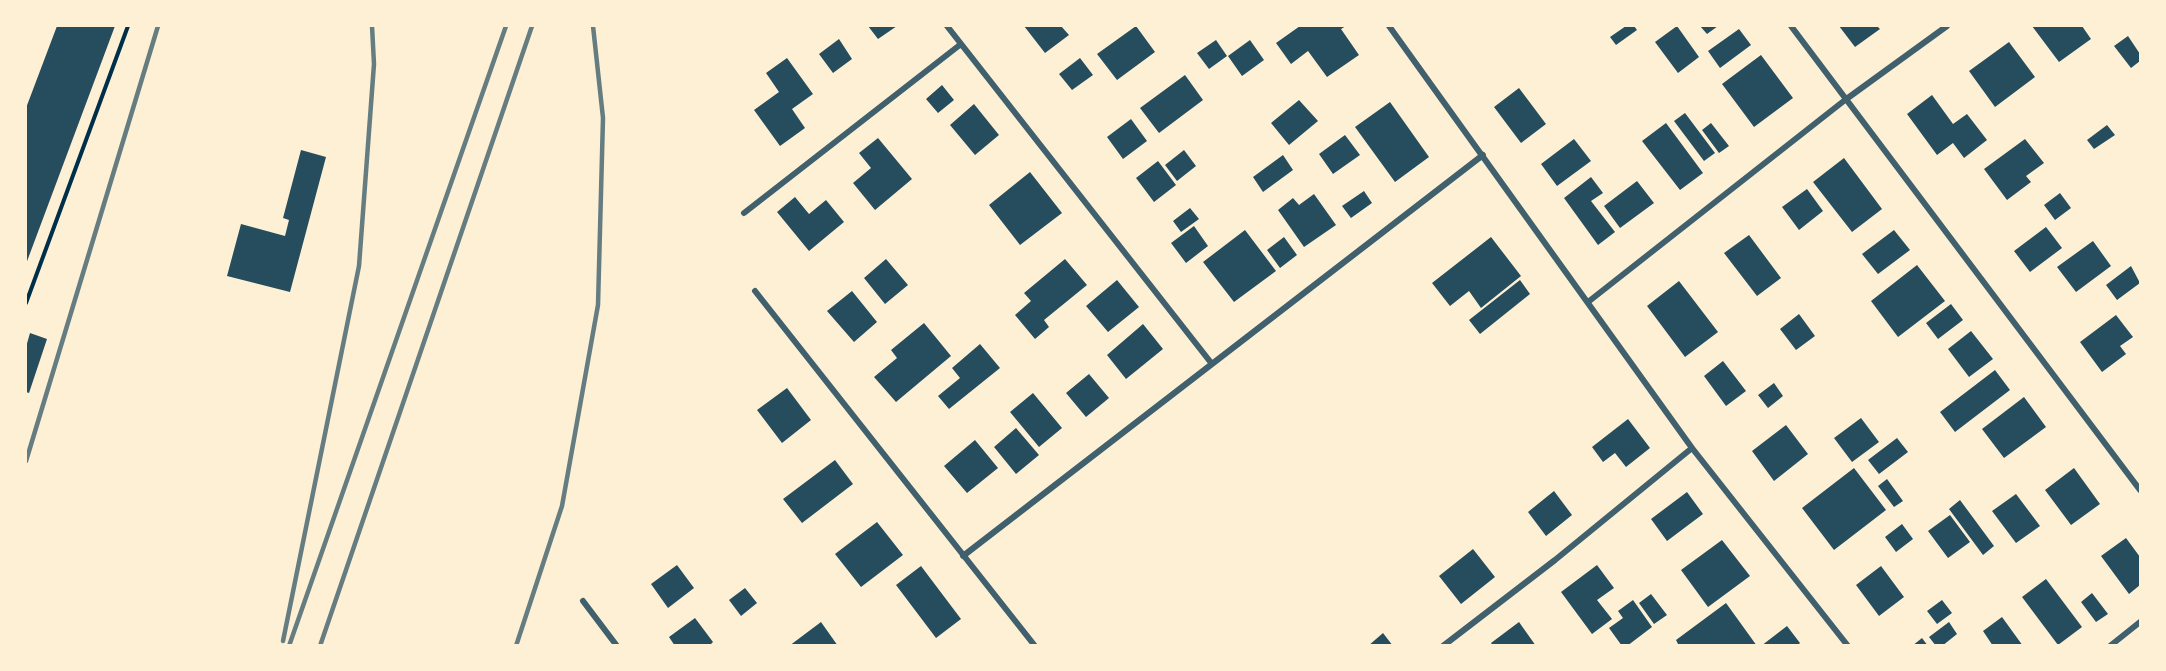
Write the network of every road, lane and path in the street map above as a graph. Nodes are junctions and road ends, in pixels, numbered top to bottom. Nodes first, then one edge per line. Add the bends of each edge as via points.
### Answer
1 (128, 26) edge
2 (947, 26) edge
3 (1389, 26) edge
4 (1791, 26) edge
5 (1947, 26) edge
6 (961, 44) junction
7 (1845, 100) junction
8 (1483, 154) junction
9 (744, 213) dead end
10 (755, 291) dead end
11 (1588, 302) junction
12 (26, 303) edge
13 (1212, 364) junction
14 (1692, 448) junction
15 (2140, 490) edge
16 (963, 556) junction
17 (583, 601) dead end
18 (2140, 622) edge
19 (617, 645) edge
20 (1035, 645) edge
21 (1443, 645) edge
22 (1848, 645) edge
23 (2110, 645) edge

1 - 12 path
2 - 6 street
3 - 8 street
4 - 7 street
5 - 7 street
6 - 9 street
6 - 13 street
7 - 11 street
7 - 15 street
8 - 11 street
8 - 13 street
10 - 16 street
11 - 14 street
13 - 16 street
14 - 21 street
14 - 22 street
16 - 20 street
17 - 19 street
18 - 23 street

